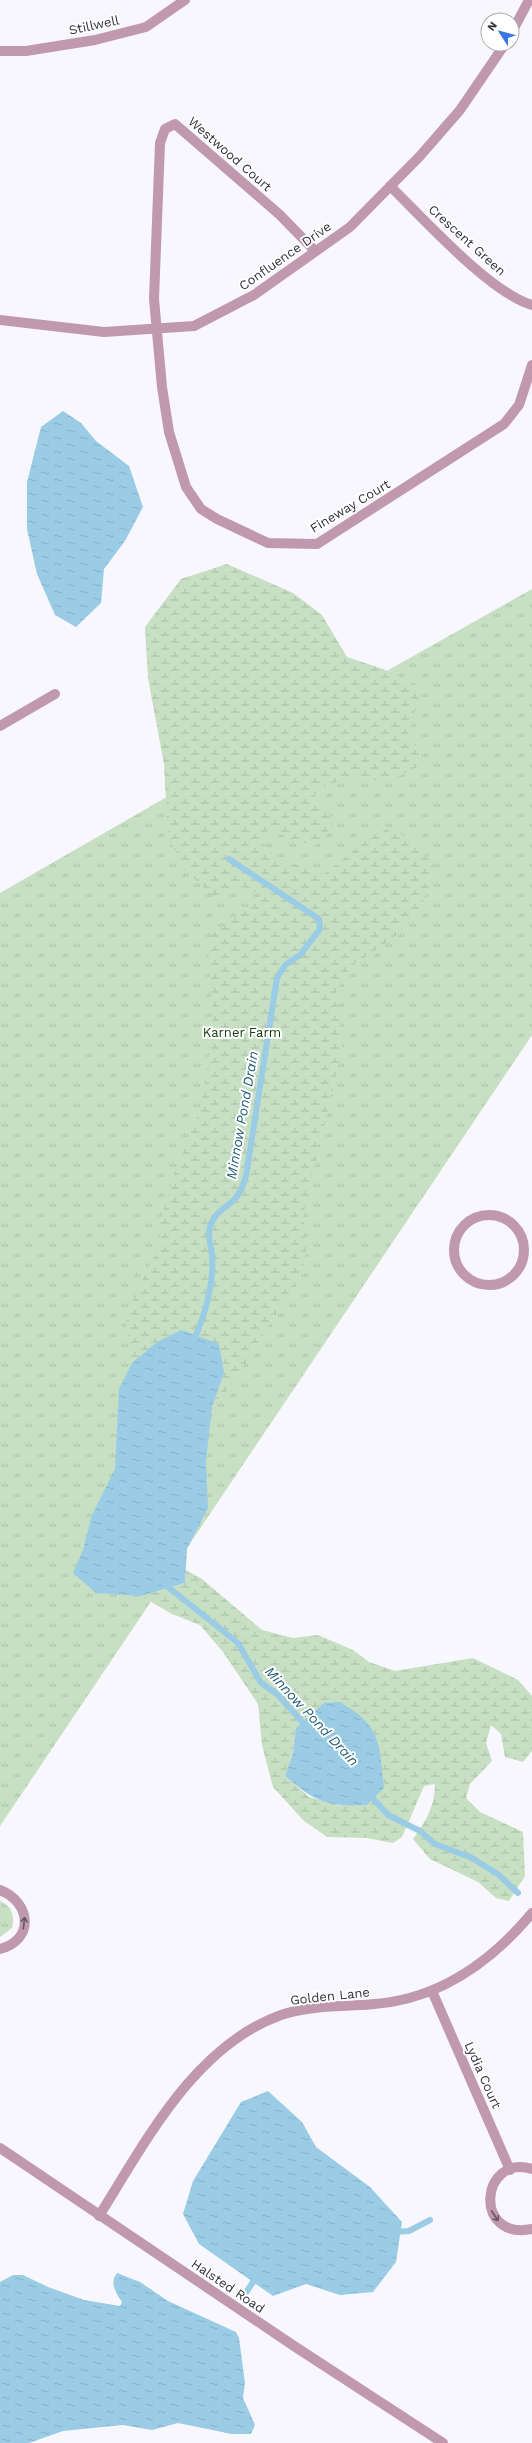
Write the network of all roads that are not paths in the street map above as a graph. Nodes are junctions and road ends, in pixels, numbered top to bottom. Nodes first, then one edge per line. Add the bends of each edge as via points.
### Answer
1 (185, 0) edge
2 (530, 0) edge
3 (520, 18) edge
4 (0, 51) edge
5 (500, 52) edge
6 (390, 186) junction
7 (316, 251) junction
8 (532, 305) edge
9 (0, 320) edge
10 (158, 328) junction
11 (532, 365) edge
12 (55, 694) dead end
13 (0, 726) edge
14 (528, 1261) edge
15 (0, 1890) edge
16 (532, 1913) edge
17 (0, 1949) edge
18 (432, 1991) junction
19 (0, 2148) edge
20 (532, 2169) edge
21 (510, 2170) junction
22 (99, 2216) junction
23 (532, 2229) edge
24 (443, 2443) edge

1 - 4 street, Stillwell via 146,26 95,40 26,51
2 - 3 street
5 - 6 street, Confluence Drive via 460,110
6 - 7 street, Confluence Drive via 350,227
6 - 8 street, Crescent Green via 479,272 518,301
7 - 10 street, Confluence Drive via 259,292 217,315 194,326
7 - 10 street, Westwood Court via 280,215 175,124 165,129 160,143 154,255 154,299
9 - 10 street, Confluence Drive via 104,332
10 - 11 street, Fineway Court via 169,432 186,487 201,509 268,543 317,544 504,424 519,405
12 - 13 street
14 - 14 street via 520,1233 504,1218 481,1216 465,1225 458,1235 455,1246 458,1266 465,1276 476,1282 487,1285 508,1280
17 -> 15 street via 15,1942 22,1934 25,1918 19,1901 11,1894
16 - 18 street, Golden Lane via 513,1936 486,1960 456,1980
18 - 21 street, Lydia Court
18 - 22 street, Golden Lane via 384,2003 288,2013 256,2027 238,2039 196,2074 175,2098
19 - 22 street, Halsted Road
20 - 21 street via 526,2167
21 -> 23 street via 496,2180 491,2190 490,2208 502,2225 512,2230
22 - 24 street, Halsted Road

